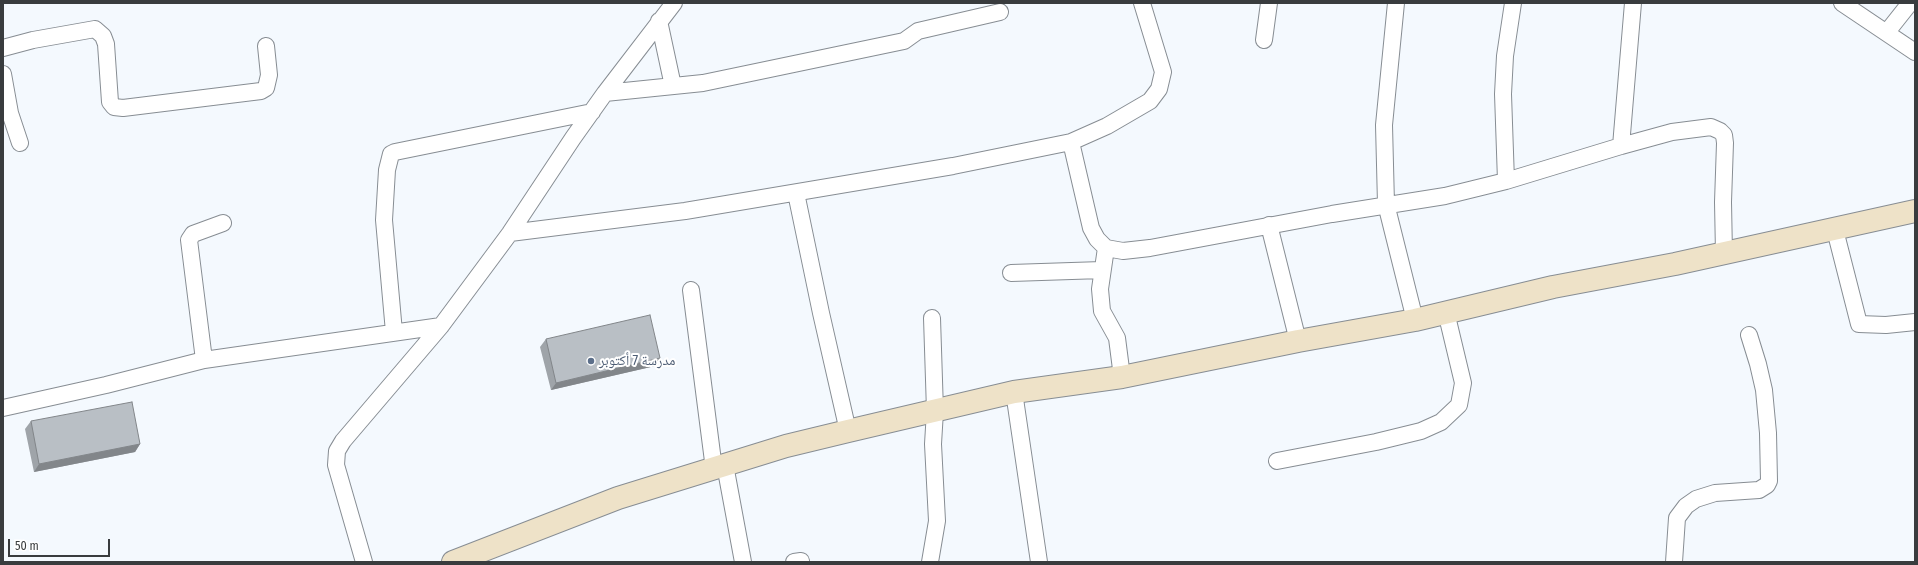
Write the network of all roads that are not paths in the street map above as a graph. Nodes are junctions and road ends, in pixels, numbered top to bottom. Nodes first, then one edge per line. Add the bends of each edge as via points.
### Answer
1 (674, 3) edge
2 (1142, 3) edge
3 (1269, 3) edge
4 (1396, 3) edge
5 (1513, 3) edge
6 (1633, 3) edge
7 (1842, 3) edge
8 (1910, 3) edge
9 (1000, 12) dead end
10 (658, 21) junction
11 (1887, 32) junction
12 (1264, 40) dead end
13 (266, 46) dead end
14 (3, 48) edge
15 (1915, 52) edge
16 (3, 74) edge
17 (673, 86) junction
18 (605, 93) junction
19 (592, 112) junction
20 (1071, 142) junction
21 (20, 143) dead end
22 (1622, 146) junction
23 (1506, 181) junction
24 (796, 193) junction
25 (1386, 204) junction
26 (1915, 211) edge
27 (223, 223) dead end
28 (1269, 225) junction
29 (1834, 230) junction
30 (510, 233) junction
31 (1106, 248) junction
32 (1724, 254) junction
33 (1102, 270) junction
34 (1011, 273) dead end
35 (691, 290) dead end
36 (1446, 312) junction
37 (932, 318) dead end
38 (1415, 320) junction
39 (1915, 322) edge
40 (441, 326) junction
41 (394, 332) junction
42 (1749, 335) dead end
43 (1298, 341) junction
44 (204, 360) junction
45 (1122, 377) junction
46 (1014, 392) junction
47 (3, 408) edge
48 (935, 411) junction
49 (848, 431) junction
50 (1277, 461) dead end
51 (719, 467) junction
52 (364, 562) edge
53 (453, 562) edge
54 (743, 562) edge
55 (930, 562) edge
56 (1039, 562) edge
57 (1674, 562) edge

1 - 10 street
2 - 20 street via 1163,72 1159,89 1150,101 1107,126
3 - 12 street
4 - 25 street via 1384,125
5 - 23 street via 1505,56 1503,94
6 - 22 street
7 - 11 street
8 - 11 street
9 - 17 street via 924,29 904,41 703,83
10 - 17 street
10 - 18 street
11 - 15 street
13 - 14 street via 269,74 266,88 261,91 123,108 114,107 110,102 106,44 103,36 95,29
16 - 21 street via 10,113
17 - 18 street
18 - 19 street
19 - 30 street
19 - 41 street via 391,154 387,170 384,220
20 - 24 street via 953,166
20 - 31 street via 1091,228
22 - 23 street
22 - 32 street via 1696,128 1711,127 1724,135
23 - 25 street via 1445,196
24 - 30 street via 684,211
24 - 49 street
25 - 28 street
25 - 38 street
26 - 29 street
27 - 44 street via 193,234 189,240
28 - 31 street via 1137,250
28 - 43 street
29 - 32 street
29 - 39 street via 1859,324
30 - 40 street
31 - 33 street
32 - 36 street via 1552,287
33 - 34 street
33 - 45 street via 1102,311 1117,338
35 - 51 street
36 - 38 street
36 - 50 street via 1463,383 1459,405 1441,422 1421,431 1376,442
37 - 48 street
38 - 43 street
40 - 41 street
40 - 52 street via 342,441 337,451 336,465
41 - 44 street
42 - 57 street via 1764,390 1769,481 1759,490 1716,493 1696,498 1686,506 1678,518
43 - 45 street
44 - 47 street
45 - 46 street
46 - 48 street
46 - 56 street
48 - 49 street
48 - 55 street via 933,444 937,521
49 - 51 street via 786,446
51 - 53 street via 618,498
51 - 54 street

